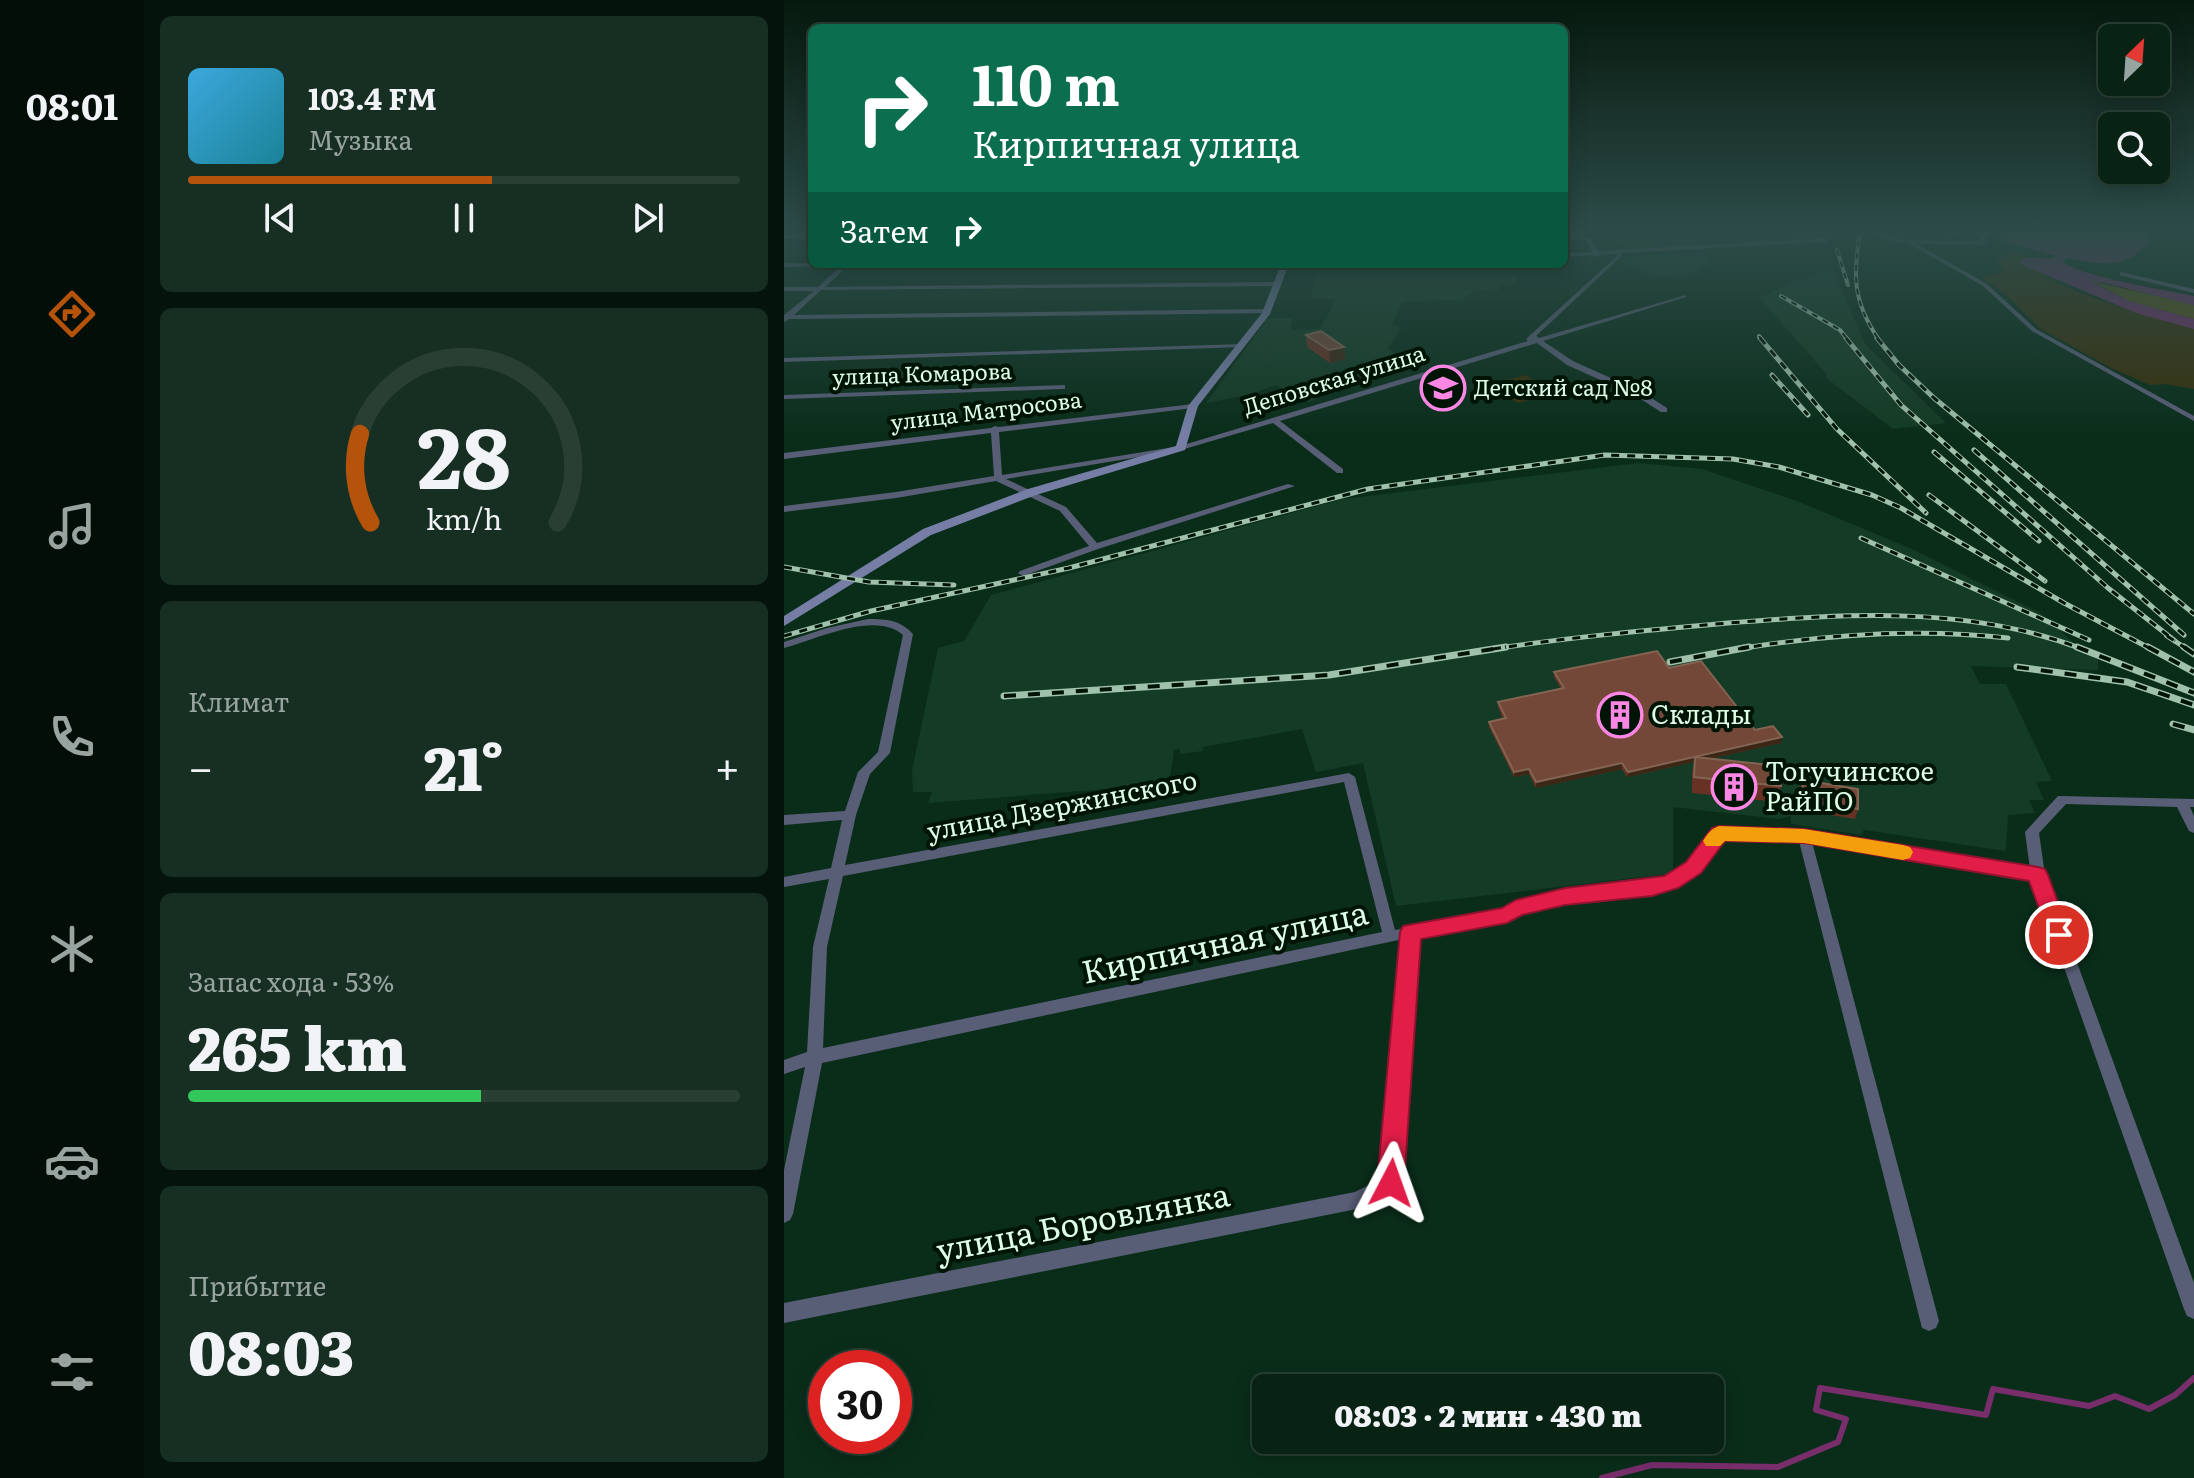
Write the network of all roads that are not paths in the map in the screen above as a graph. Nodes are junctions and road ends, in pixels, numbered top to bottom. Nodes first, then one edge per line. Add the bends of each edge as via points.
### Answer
1 (809, 298) edge
2 (1272, 298) edge
3 (1575, 298) edge
4 (1677, 298) edge
5 (1999, 298) edge
6 (1267, 311) junction
7 (785, 318) edge
8 (1531, 340) junction
9 (1243, 345) junction
10 (784, 360) edge
11 (1062, 387) dead end
12 (784, 397) edge
13 (1193, 406) junction
14 (1664, 410) dead end
15 (2194, 419) edge
16 (1274, 420) junction
17 (995, 428) junction
18 (1181, 448) junction
19 (784, 456) edge
20 (1340, 471) dead end
21 (998, 479) junction
22 (1291, 486) dead end
23 (1032, 492) junction
24 (784, 509) edge
25 (1095, 547) junction
26 (1023, 573) dead end
27 (784, 622) edge
28 (784, 645) edge
29 (2188, 804) edge
30 (850, 815) junction
31 (784, 820) edge
32 (2194, 828) edge
33 (1804, 836) junction
34 (838, 873) junction
35 (2038, 875) junction
36 (784, 882) edge
37 (1411, 932) junction
38 (1390, 937) junction
39 (815, 1057) junction
40 (784, 1067) edge
41 (784, 1214) edge
42 (2192, 1298) edge
43 (784, 1313) edge
44 (1929, 1321) dead end

1 - 7 street
2 - 6 street
3 - 8 street
4 - 8 street, Деповская улица
5 - 15 street via 2034,330
6 - 7 street
6 - 9 street
8 - 14 street
8 - 16 street, Деповская улица
9 - 10 street
9 - 13 street
11 - 12 street, улица Комарова
13 - 17 street, улица Матросова
13 - 18 street
16 - 18 street, Деповская улица
16 - 20 street
17 - 19 street, улица Матросова
17 - 21 street
18 - 21 street, Деповская улица
18 - 23 street, Деповская улица
21 - 23 street
21 - 24 street, Деповская улица
22 - 25 street
23 - 25 street via 1063,509
23 - 27 street, Деповская улица via 927,532
25 - 26 street
28 - 30 street via 867,622 891,621 903,625 908,634 884,753 864,772
29 - 32 street
29 - 35 street via 2063,799 2032,832
30 - 31 street
30 - 34 street
33 - 35 street, Кирпичная улица
33 - 37 street, Кирпичная улица via 1719,833 1694,867 1671,882 1552,899 1507,915
33 - 44 street
34 - 36 street, улица Дзержинского
34 - 38 street, улица Дзержинского via 1349,777
34 - 39 street via 820,947
35 - 42 street
37 - 38 street, Кирпичная улица
37 - 43 street, улица Боровлянка via 1391,1183 1357,1200
38 - 39 street, Кирпичная улица
39 - 40 street, Кирпичная улица
39 - 41 street

